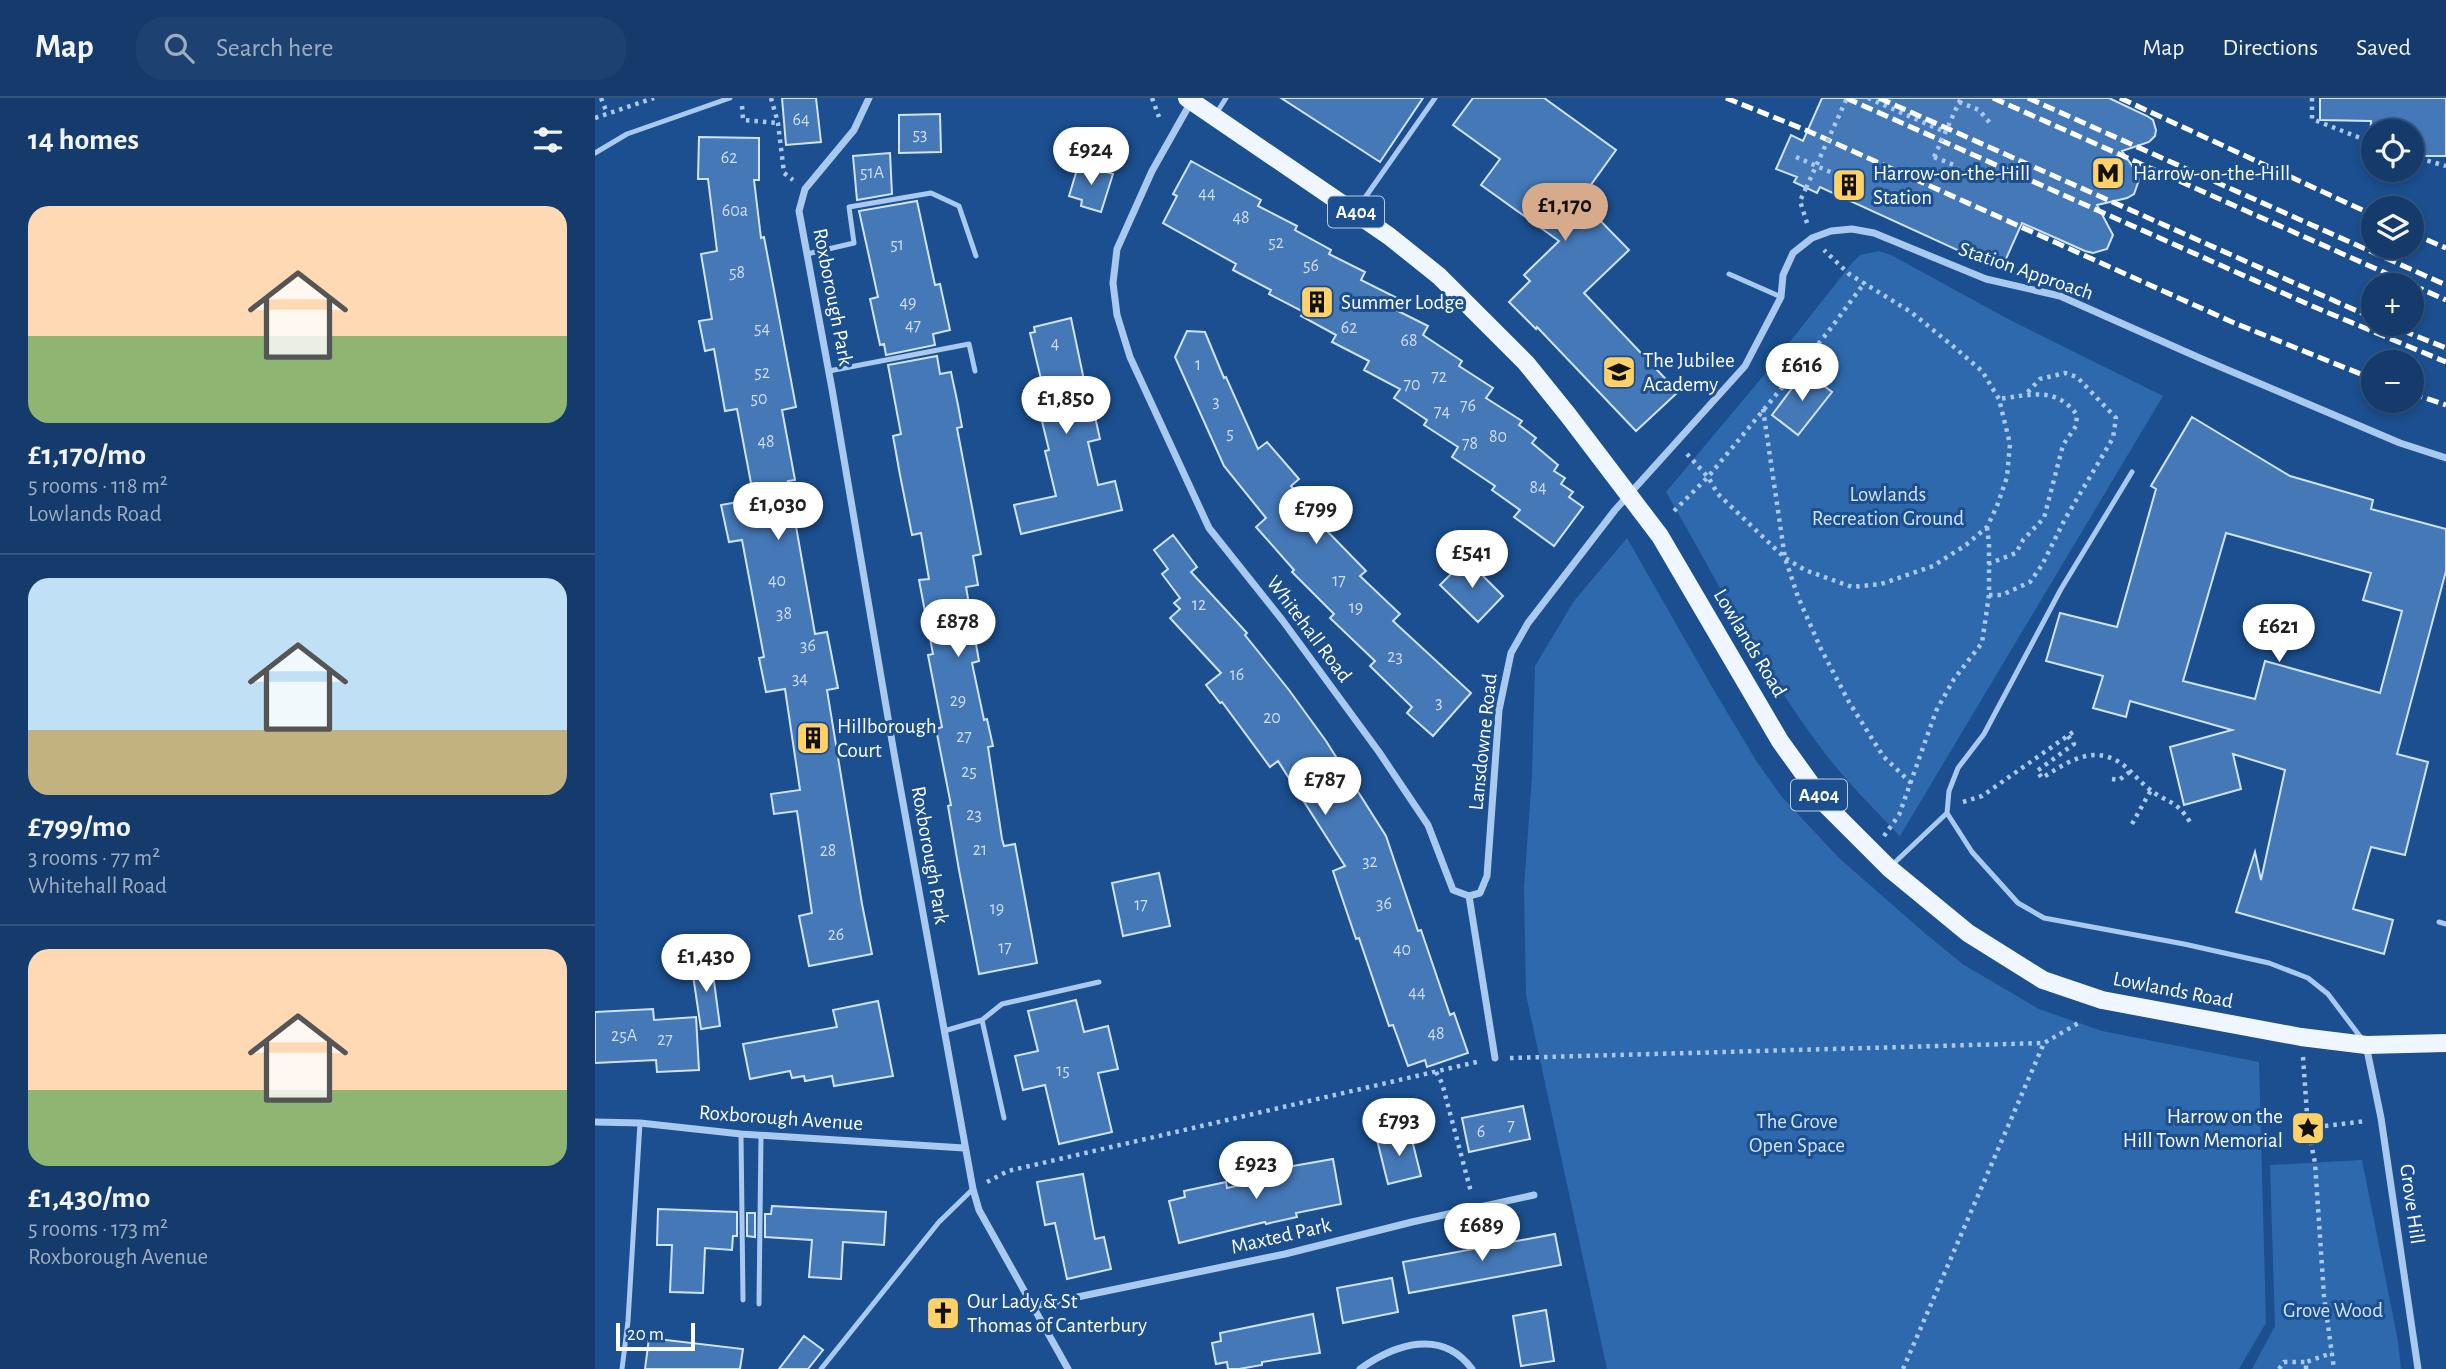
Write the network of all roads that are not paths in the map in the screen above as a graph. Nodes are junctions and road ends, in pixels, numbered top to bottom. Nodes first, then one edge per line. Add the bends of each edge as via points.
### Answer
1 (730, 98) edge
2 (869, 98) edge
3 (1226, 98) edge
4 (1435, 98) edge
5 (1190, 100) edge
6 (1215, 117) junction
7 (596, 150) edge
8 (1355, 211) junction
9 (807, 254) junction
10 (976, 256) dead end
11 (1729, 274) dead end
12 (1781, 297) junction
13 (829, 371) junction
14 (975, 371) dead end
15 (2446, 458) edge
16 (2132, 472) dead end
17 (1628, 496) junction
18 (1947, 813) junction
19 (1889, 868) junction
20 (1469, 896) junction
21 (2439, 922) dead end
22 (2446, 924) edge
23 (1099, 982) dead end
24 (982, 1020) junction
25 (944, 1031) junction
26 (2446, 1043) edge
27 (2366, 1045) junction
28 (1495, 1058) road end
29 (1005, 1118) dead end
30 (595, 1122) edge
31 (640, 1123) junction
32 (741, 1134) junction
33 (761, 1135) junction
34 (964, 1148) junction
35 (973, 1189) junction
36 (1534, 1195) dead end
37 (743, 1300) dead end
38 (759, 1304) dead end
39 (1034, 1306) junction
40 (622, 1369) edge
41 (821, 1369) edge
42 (1068, 1369) edge
43 (1360, 1369) edge
44 (1472, 1369) edge
45 (2418, 1369) edge

1 - 7 lane via 627,134
2 - 9 street, Roxborough Park via 854,130 805,189 799,211
3 - 6 lane
4 - 8 lane
5 - 6 main road, Lowlands Road / A404
5 - 20 street, Whitehall Road via 1151,171 1117,249 1113,283 1130,357 1209,527 1379,752 1428,825 1453,890
6 - 8 main road, Lowlands Road / A404
8 - 17 main road, Lowlands Road / A404 via 1440,276 1526,363
9 - 10 lane via 854,243 849,207 931,193 959,206
9 - 13 street, Roxborough Park
11 - 12 lane
12 - 15 street, Station Approach via 1783,275 1793,253 1812,238 1852,229 1874,233 1986,279 2060,296 2400,443
12 - 17 street via 1745,366
13 - 14 lane via 968,344
13 - 25 street, Roxborough Park
16 - 18 lane via 2061,589 1984,734 1958,768
17 - 19 main road, Lowlands Road / A404 via 1660,536 1780,741 1826,805
17 - 20 street, Lansdowne Road via 1528,623 1511,653 1499,710 1487,876 1480,893
18 - 19 lane
18 - 27 lane via 1972,852 2018,903 2044,918 2269,963 2308,978 2328,994
19 - 27 main road, Lowlands Road / A404 via 1968,933 2043,979 2102,1000
20 - 28 street
21 - 22 lane
23 - 24 lane via 1002,1004
24 - 25 lane
24 - 29 lane
25 - 34 street, Roxborough Park
26 - 27 main road, A404
27 - 45 street, Grove Hill
30 - 31 street, Roxborough Avenue
31 - 32 street, Roxborough Avenue
31 - 40 lane
32 - 33 street, Roxborough Avenue
32 - 37 lane
33 - 34 street, Roxborough Avenue
33 - 38 lane
34 - 35 street, Roxborough Park
35 - 39 street, Roxborough Park via 979,1210
35 - 41 lane via 939,1222
36 - 39 street, Maxted Park via 1285,1254
39 - 42 street, Roxborough Park
43 - 44 street via 1397,1349 1418,1344 1440,1345 1458,1353

